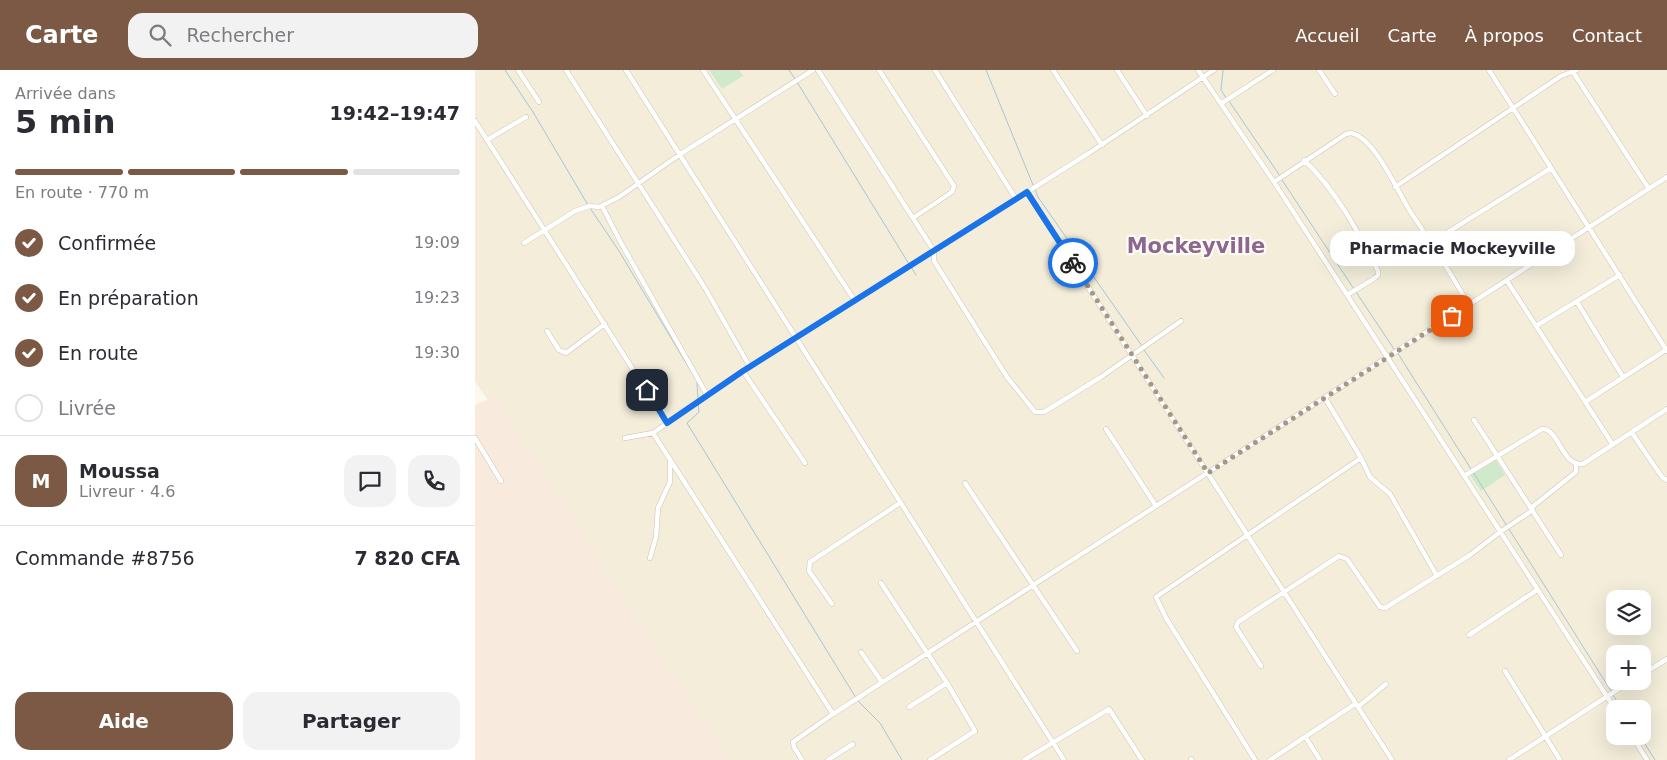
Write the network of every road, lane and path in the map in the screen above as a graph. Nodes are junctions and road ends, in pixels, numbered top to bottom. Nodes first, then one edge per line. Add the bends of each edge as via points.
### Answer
1 (518, 70) edge
2 (566, 70) edge
3 (626, 70) edge
4 (703, 70) edge
5 (813, 70) edge
6 (819, 70) edge
7 (879, 70) edge
8 (935, 70) edge
9 (1053, 70) edge
10 (1117, 70) edge
11 (1198, 70) edge
12 (1214, 70) edge
13 (1273, 70) edge
14 (1319, 70) edge
15 (1489, 70) edge
16 (1575, 71) edge
17 (1203, 78) junction
18 (1335, 94) dead end
19 (539, 102) dead end
20 (1222, 103) junction
21 (1513, 109) junction
22 (1147, 116) junction
23 (526, 117) dead end
24 (735, 119) junction
25 (475, 121) edge
26 (487, 140) junction
27 (1101, 145) junction
28 (679, 155) junction
29 (1304, 160) junction
30 (1551, 168) junction
31 (1667, 177) edge
32 (638, 182) junction
33 (1274, 182) junction
34 (1395, 186) junction
35 (1649, 189) junction
36 (1027, 192) junction
37 (1016, 199) junction
38 (602, 206) junction
39 (913, 218) junction
40 (1590, 227) junction
41 (546, 231) junction
42 (1432, 242) junction
43 (524, 243) dead end
44 (934, 251) junction
45 (1619, 275) junction
46 (1507, 281) junction
47 (1347, 295) junction
48 (855, 301) junction
49 (1577, 302) junction
50 (1469, 306) junction
51 (1181, 321) dead end
52 (605, 324) junction
53 (1536, 326) junction
54 (547, 331) dead end
55 (797, 338) junction
56 (1667, 350) edge
57 (1132, 356) junction
58 (1387, 357) junction
59 (750, 367) junction
60 (743, 371) junction
61 (1623, 377) junction
62 (707, 395) junction
63 (1325, 398) junction
64 (1585, 402) junction
65 (1667, 409) edge
66 (1474, 420) dead end
67 (667, 423) junction
68 (1106, 429) dead end
69 (653, 433) junction
70 (1632, 433) junction
71 (475, 438) edge
72 (625, 438) dead end
73 (1613, 445) junction
74 (1497, 456) junction
75 (1361, 458) junction
76 (671, 462) junction
77 (805, 463) dead end
78 (1576, 464) junction
79 (1208, 473) junction
80 (1464, 476) junction
81 (1667, 480) edge
82 (501, 481) dead end
83 (965, 483) dead end
84 (900, 503) junction
85 (1156, 506) junction
86 (1532, 508) junction
87 (1500, 532) junction
88 (1248, 536) junction
89 (1561, 555) dead end
90 (650, 558) dead end
91 (1437, 576) junction
92 (881, 583) dead end
93 (1031, 585) junction
94 (1537, 590) junction
95 (1285, 591) junction
96 (832, 604) dead end
97 (976, 621) junction
98 (1469, 635) dead end
99 (1077, 651) dead end
100 (861, 652) dead end
101 (927, 652) junction
102 (1667, 660) edge
103 (1261, 666) dead end
104 (1651, 669) edge
105 (1505, 670) dead end
106 (881, 682) junction
107 (947, 683) junction
108 (1386, 684) dead end
109 (1618, 690) edge
110 (1607, 697) junction
111 (1609, 700) edge
112 (1357, 705) junction
113 (909, 707) dead end
114 (833, 714) junction
115 (1545, 737) junction
116 (1305, 738) junction
117 (1053, 743) junction
118 (853, 744) dead end
119 (1638, 745) edge
120 (802, 760) edge
121 (828, 760) edge
122 (930, 760) edge
123 (1024, 760) edge
124 (1064, 760) edge
125 (1142, 760) edge
126 (1255, 760) edge
127 (1270, 760) edge
128 (1320, 760) edge
129 (1392, 760) edge
130 (1509, 760) edge
131 (1559, 760) edge
132 (1647, 760) edge

1 - 19 street
2 - 32 street
3 - 28 street
4 - 24 street
5 - 24 street
6 - 39 street
7 - 39 street via 954,186 952,192
8 - 37 street
9 - 27 street
10 - 22 street
11 - 17 street
12 - 17 street
13 - 20 street
14 - 18 street
15 - 21 street
16 - 21 street via 1561,76
16 - 35 street
17 - 20 street
17 - 22 street
20 - 33 street
21 - 30 street
21 - 34 street
22 - 27 street
23 - 26 street
24 - 28 street
24 - 48 street
25 - 26 street
26 - 41 street
27 - 36 street
28 - 32 street
28 - 55 street
29 - 33 street
29 - 34 street via 1346,134 1355,134 1380,160
29 - 47 street via 1352,223 1378,271 1375,278
30 - 40 street
30 - 42 street
31 - 35 street
32 - 38 street
32 - 59 street
33 - 47 street
34 - 42 street
35 - 40 street
36 - 37 street
36 - 57 street
37 - 44 street
38 - 41 street via 575,211
38 - 62 street
39 - 44 street
40 - 45 street
40 - 46 street
41 - 43 street
41 - 52 street
42 - 50 street
44 - 48 street
44 - 57 street via 933,260 1007,377 1035,412 1044,412
45 - 49 street
45 - 56 street
46 - 50 street
46 - 53 street
47 - 58 street
48 - 55 street
49 - 53 street
49 - 61 street
50 - 58 street
51 - 57 street
52 - 54 street via 566,353 559,350
52 - 67 street
53 - 64 street
55 - 59 street
55 - 84 street
56 - 61 street
57 - 79 street
58 - 63 street
58 - 80 street
59 - 60 street
60 - 62 street
60 - 77 street
61 - 64 street
62 - 67 street
63 - 75 street
63 - 79 street
64 - 73 street
65 - 70 street
66 - 74 street
67 - 69 street
68 - 85 street
69 - 72 street
69 - 76 street
70 - 73 street
70 - 81 street
71 - 82 street
73 - 78 street via 1583,464
74 - 78 street via 1546,429
74 - 80 street
74 - 86 street
75 - 88 street via 1287,506
75 - 91 street via 1370,476 1390,494
76 - 90 street via 670,482 658,508 656,537
76 - 114 street
78 - 86 street via 1576,472
79 - 85 street
79 - 88 street
80 - 87 street
83 - 93 street
84 - 96 street via 810,562 809,571
84 - 97 street
85 - 93 street
86 - 87 street
86 - 89 street
87 - 91 street via 1471,556
87 - 94 street
88 - 95 street
88 - 126 street via 1156,597
91 - 95 street via 1383,608 1347,559 1339,556
92 - 101 street
93 - 97 street
93 - 99 street
94 - 98 street
94 - 110 street
95 - 103 street via 1237,625
95 - 112 street
97 - 101 street
97 - 117 street
100 - 106 street
101 - 106 street
101 - 107 street
102 - 104 street
105 - 115 street
106 - 114 street
107 - 113 street
107 - 122 street via 975,731
108 - 112 street
109 - 110 street
110 - 111 street
110 - 115 street
112 - 116 street
112 - 129 street
114 - 120 street via 793,742
115 - 130 street
115 - 131 street
116 - 127 street
116 - 128 street
117 - 123 street
117 - 124 street
117 - 125 street via 1109,709
118 - 121 street
119 - 132 street

